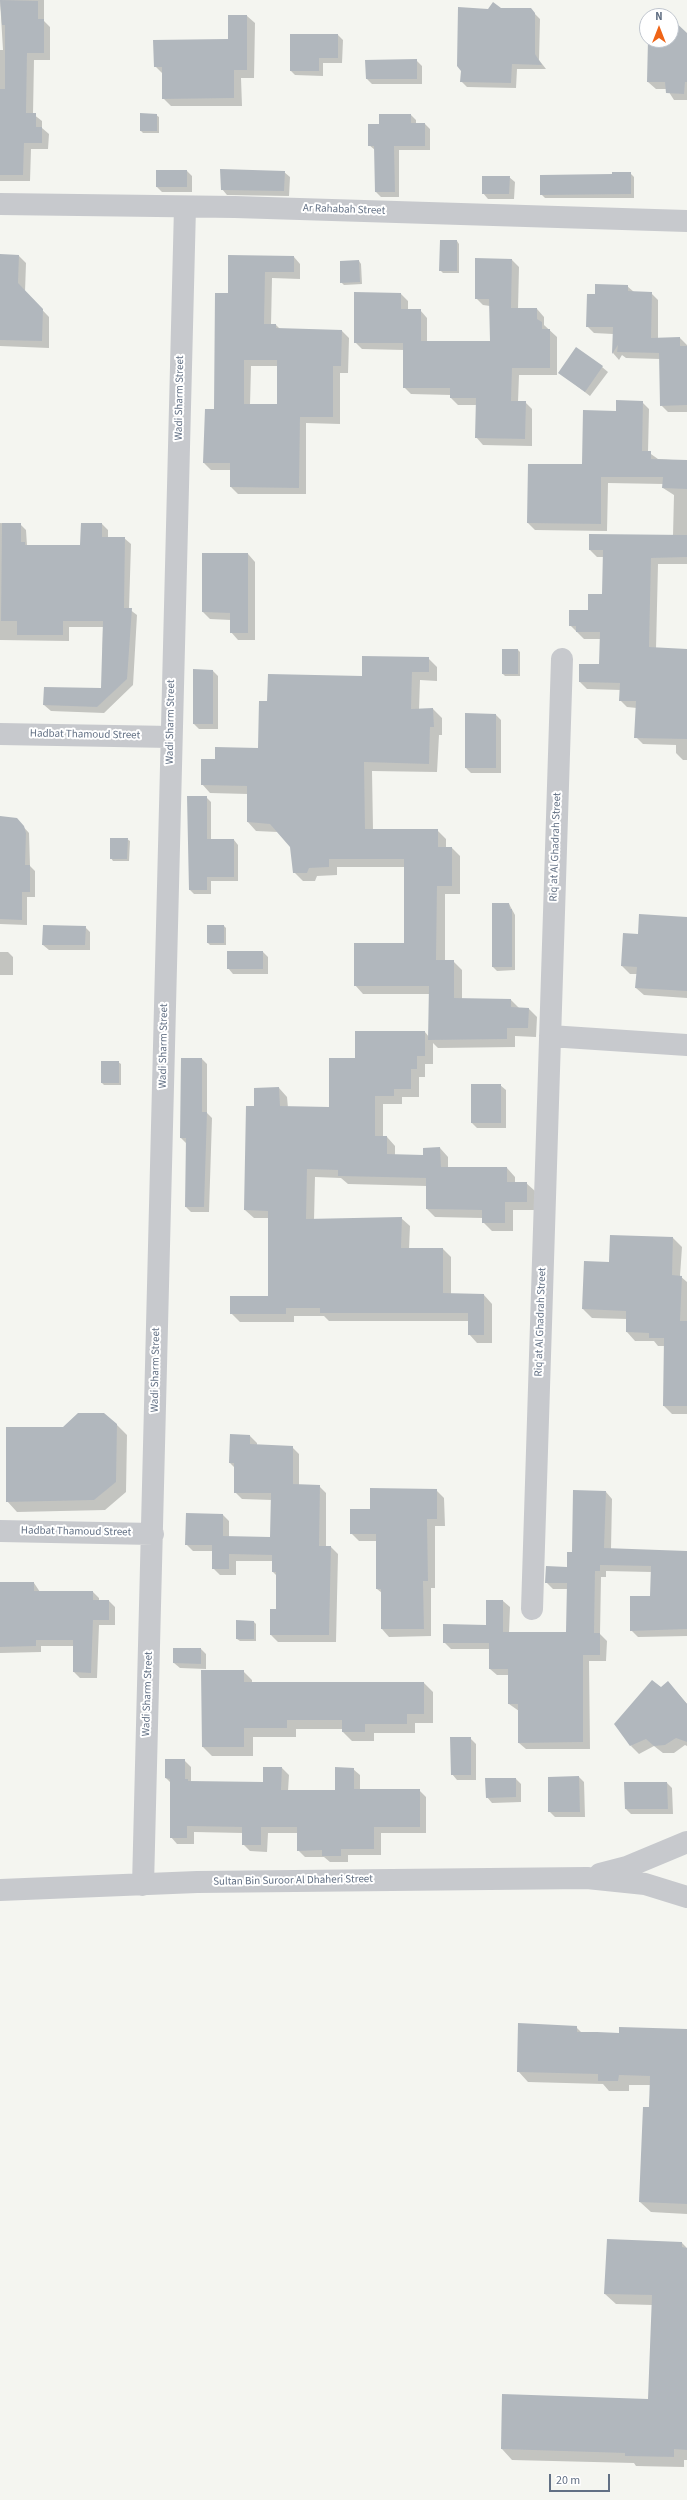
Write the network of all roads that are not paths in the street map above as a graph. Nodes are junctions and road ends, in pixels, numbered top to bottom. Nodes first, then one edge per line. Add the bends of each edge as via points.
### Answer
1 (0, 204) edge
2 (184, 207) junction
3 (687, 221) edge
4 (562, 659) dead end
5 (0, 734) edge
6 (171, 737) junction
7 (550, 1036) junction
8 (687, 1045) edge
9 (0, 1531) edge
10 (153, 1534) junction
11 (532, 1609) dead end
12 (687, 1842) edge
13 (587, 1878) junction
14 (143, 1885) junction
15 (0, 1890) edge
16 (687, 1897) edge

1 - 2 street, Ar Rahabah Street
2 - 3 street, Ar Rahabah Street
2 - 6 street, Wadi Sharm Street
4 - 7 street, Riq'at Al Ghadrah Street
5 - 6 street, Hadbat Thamoud Street
6 - 10 street, Wadi Sharm Street
7 - 8 street
7 - 11 street, Riq'at Al Ghadrah Street
9 - 10 street, Hadbat Thamoud Street
10 - 14 street, Wadi Sharm Street
12 - 13 street, Sultan Bin Suroor Al Dhaheri Street via 627,1866
13 - 14 street, Sultan Bin Suroor Al Dhaheri Street via 197,1882
13 - 16 street, Sultan Bin Suroor Al Dhaheri Street via 645,1884
14 - 15 street, Sultan Bin Suroor Al Dhaheri Street

